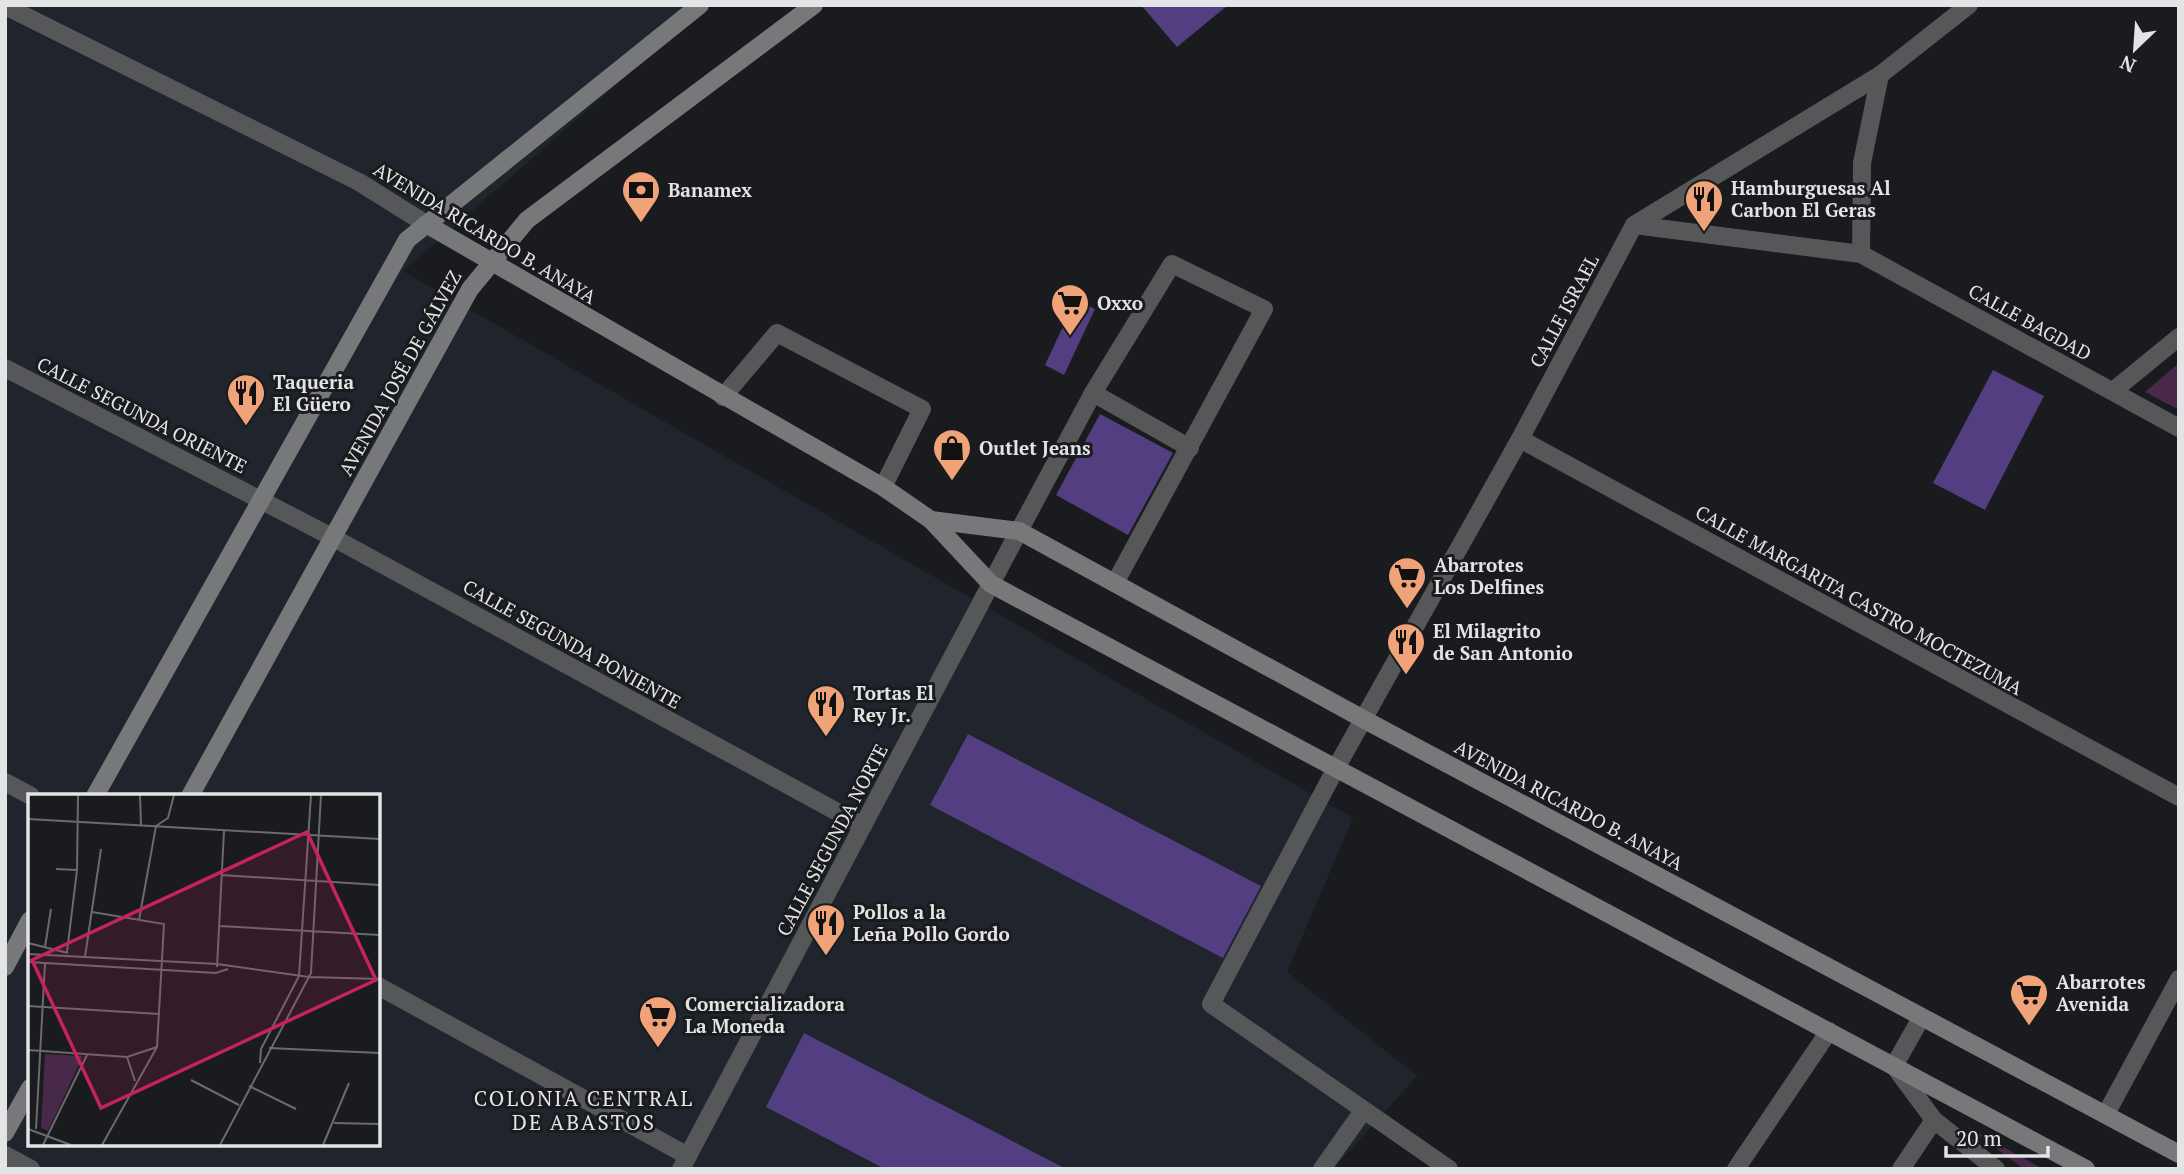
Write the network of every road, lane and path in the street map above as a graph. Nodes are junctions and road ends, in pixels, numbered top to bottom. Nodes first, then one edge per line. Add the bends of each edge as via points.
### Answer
1 (700, 5) edge
2 (814, 5) edge
3 (1969, 5) edge
4 (5, 6) edge
5 (1880, 75) junction
6 (426, 223) junction
7 (1634, 225) junction
8 (1861, 254) junction
9 (490, 261) junction
10 (2179, 337) edge
11 (5, 368) edge
12 (2113, 391) junction
13 (1093, 393) junction
14 (723, 397) junction
15 (2179, 428) edge
16 (1520, 439) junction
17 (1190, 448) junction
18 (883, 487) junction
19 (260, 499) junction
20 (931, 520) junction
21 (1019, 531) junction
22 (332, 537) junction
23 (1115, 583) junction
24 (991, 584) junction
25 (1364, 720) junction
26 (1336, 768) junction
27 (5, 782) edge
28 (28, 794) edge
29 (96, 794) edge
30 (191, 794) edge
31 (2179, 797) edge
32 (863, 827) junction
33 (28, 924) edge
34 (5, 967) edge
35 (2179, 979) edge
36 (380, 987) edge
37 (1921, 1018) junction
38 (1829, 1031) junction
39 (1894, 1066) junction
40 (28, 1092) edge
41 (1363, 1111) junction
42 (2106, 1115) junction
43 (1934, 1120) junction
44 (5, 1133) edge
45 (2179, 1154) edge
46 (5, 1156) edge
47 (685, 1162) edge
48 (31, 1169) edge
49 (1322, 1169) edge
50 (1449, 1169) edge
51 (1736, 1169) edge
52 (1901, 1169) edge
53 (1996, 1169) edge
54 (2086, 1169) edge

1 - 6 main road
2 - 9 main road, AVENIDA JOSÉ DE GÁLVEZ via 527,220
3 - 5 street
4 - 6 street, AVENIDA RICARDO B. ANAYA via 359,182
5 - 7 street
5 - 8 street via 1862,163
6 - 9 main road, AVENIDA RICARDO B. ANAYA
6 - 19 main road via 407,240
7 - 8 street, CALLE BAGDAD
7 - 16 street, CALLE ISRAEL
8 - 12 street, CALLE BAGDAD
9 - 14 main road, AVENIDA RICARDO B. ANAYA
9 - 22 main road, AVENIDA JOSÉ DE GÁLVEZ
10 - 12 street
11 - 19 street, CALLE SEGUNDA ORIENTE
12 - 15 street, CALLE BAGDAD
13 - 17 street
13 - 17 street, CALLE SEGUNDA NORTE via 1172,264 1264,309
13 - 21 street, CALLE SEGUNDA NORTE
14 - 18 main road, AVENIDA RICARDO B. ANAYA
14 - 18 street via 777,333 922,409
16 - 25 street, CALLE ISRAEL
16 - 31 street, CALLE MARGARITA CASTRO MOCTEZUMA
17 - 23 street
18 - 20 main road, AVENIDA RICARDO B. ANAYA
19 - 22 street, CALLE SEGUNDA PONIENTE
19 - 29 main road
20 - 21 main road, AVENIDA RICARDO B. ANAYA
20 - 24 main road, AVENIDA RICARDO B. ANAYA
21 - 23 main road, AVENIDA RICARDO B. ANAYA
21 - 24 street, CALLE SEGUNDA NORTE
22 - 30 main road, AVENIDA JOSÉ DE GÁLVEZ
22 - 32 street, CALLE SEGUNDA PONIENTE
23 - 25 main road, AVENIDA RICARDO B. ANAYA
24 - 26 main road, AVENIDA RICARDO B. ANAYA
24 - 32 street, CALLE SEGUNDA NORTE
25 - 26 street, CALLE ISRAEL
25 - 37 main road, AVENIDA RICARDO B. ANAYA
26 - 38 main road, AVENIDA RICARDO B. ANAYA
26 - 41 street, CALLE ISRAEL via 1211,1004
27 - 28 street
32 - 47 street, CALLE SEGUNDA NORTE
33 - 34 main road
35 - 42 street
36 - 47 street
37 - 39 street
37 - 42 main road, AVENIDA RICARDO B. ANAYA
38 - 39 main road, AVENIDA RICARDO B. ANAYA
38 - 51 street
39 - 43 street
39 - 54 main road, AVENIDA RICARDO B. ANAYA
40 - 44 main road
41 - 49 street
41 - 50 street
42 - 45 main road, AVENIDA RICARDO B. ANAYA
43 - 52 street
43 - 53 street
46 - 48 street

